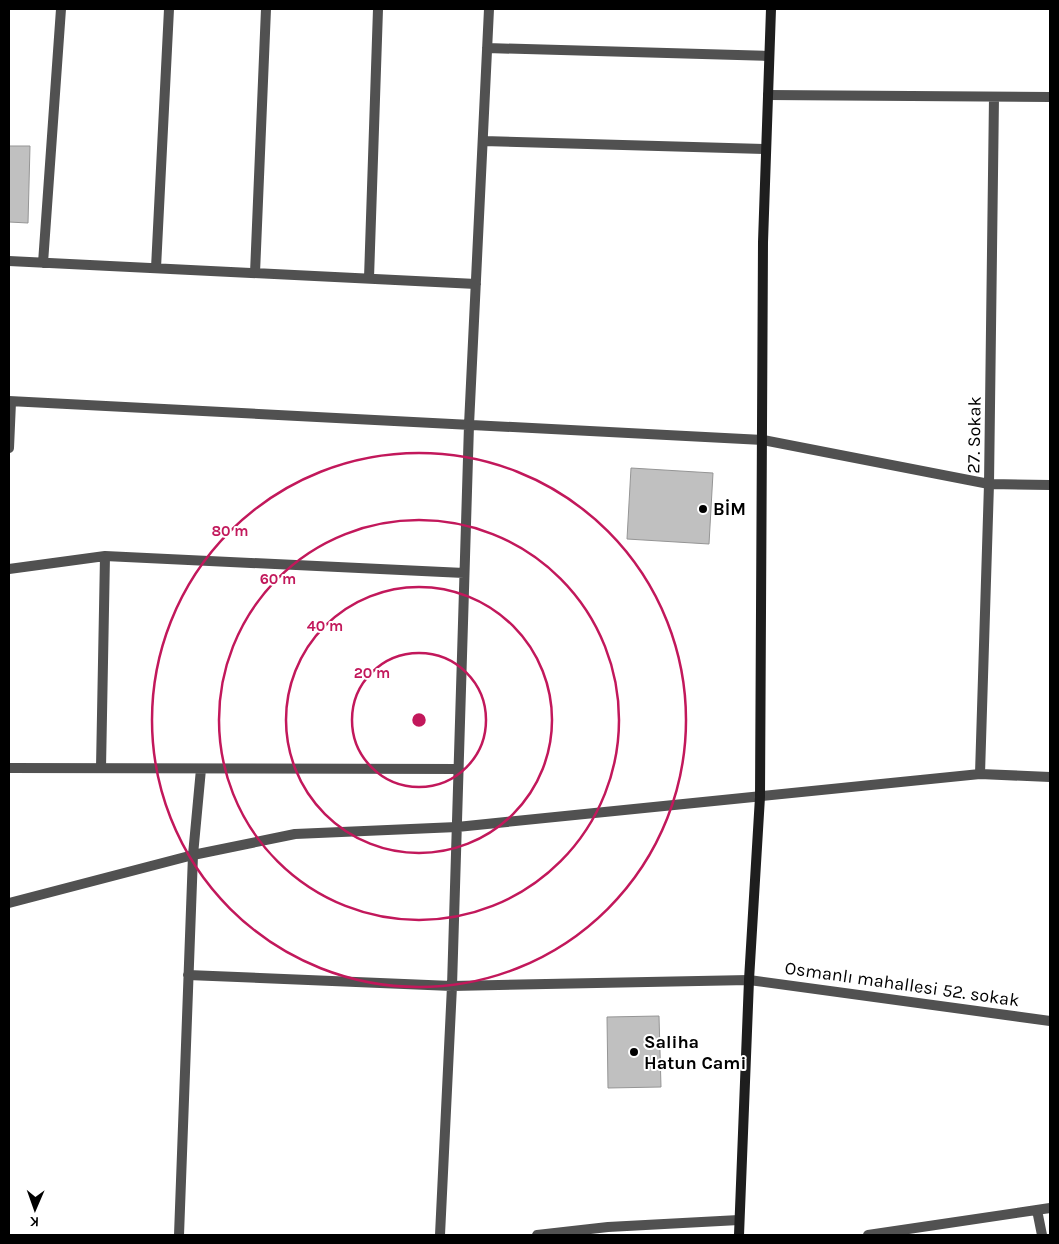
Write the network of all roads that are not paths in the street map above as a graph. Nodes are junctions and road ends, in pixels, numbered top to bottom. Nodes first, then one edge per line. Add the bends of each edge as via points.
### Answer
1 (61, 9) edge
2 (169, 9) edge
3 (266, 9) edge
4 (378, 9) edge
5 (489, 9) edge
6 (770, 9) edge
7 (488, 48) junction
8 (769, 56) junction
9 (768, 95) junction
10 (994, 97) junction
11 (1050, 97) edge
12 (483, 140) junction
13 (766, 149) junction
14 (9, 261) edge
15 (43, 263) junction
16 (156, 268) junction
17 (255, 273) junction
18 (369, 278) junction
19 (476, 284) junction
20 (10, 401) edge
21 (469, 425) junction
22 (763, 440) junction
23 (9, 448) edge
24 (989, 484) junction
25 (1050, 484) edge
26 (105, 556) junction
27 (9, 569) edge
28 (464, 573) junction
29 (9, 768) edge
30 (101, 768) junction
31 (201, 769) junction
32 (459, 769) junction
33 (980, 774) junction
34 (1050, 777) edge
35 (760, 797) junction
36 (457, 827) junction
37 (193, 855) junction
38 (9, 903) edge
39 (188, 975) junction
40 (749, 980) junction
41 (452, 986) junction
42 (1050, 1021) edge
43 (1050, 1208) edge
44 (1037, 1210) junction
45 (739, 1220) junction
46 (609, 1231) edge
47 (179, 1235) edge
48 (440, 1235) edge
49 (537, 1235) edge
50 (739, 1235) edge
51 (868, 1235) edge
52 (1042, 1235) edge

1 - 15 street
2 - 16 street
3 - 17 street
4 - 18 street
5 - 7 street
6 - 8 street
7 - 8 street
7 - 12 street
8 - 9 street
9 - 10 street
9 - 13 street
10 - 11 street
10 - 24 street, 27. Sokak
12 - 13 street
12 - 19 street
13 - 22 street
14 - 15 street
15 - 16 street
16 - 17 street
17 - 18 street
18 - 19 street
19 - 21 street
20 - 21 street
20 - 23 street
21 - 22 street
21 - 28 street
22 - 24 street
22 - 35 street
24 - 25 street
24 - 33 street, 27. Sokak
26 - 27 street
26 - 28 street
26 - 30 street
28 - 32 street
29 - 30 street
30 - 31 street
31 - 32 street
31 - 37 street
32 - 36 street
33 - 34 street
33 - 35 street
35 - 36 street
35 - 40 street
36 - 37 street via 295,834
36 - 41 street
37 - 38 street
37 - 39 street
39 - 41 street, Osmanlı mahallesi 52. sokak
39 - 47 street
40 - 41 street, Osmanlı mahallesi 52. sokak
40 - 42 street, Osmanlı mahallesi 52. sokak
40 - 45 street
41 - 48 street
43 - 44 street
44 - 51 street
44 - 52 street
45 - 46 street
45 - 50 street
46 - 49 street

